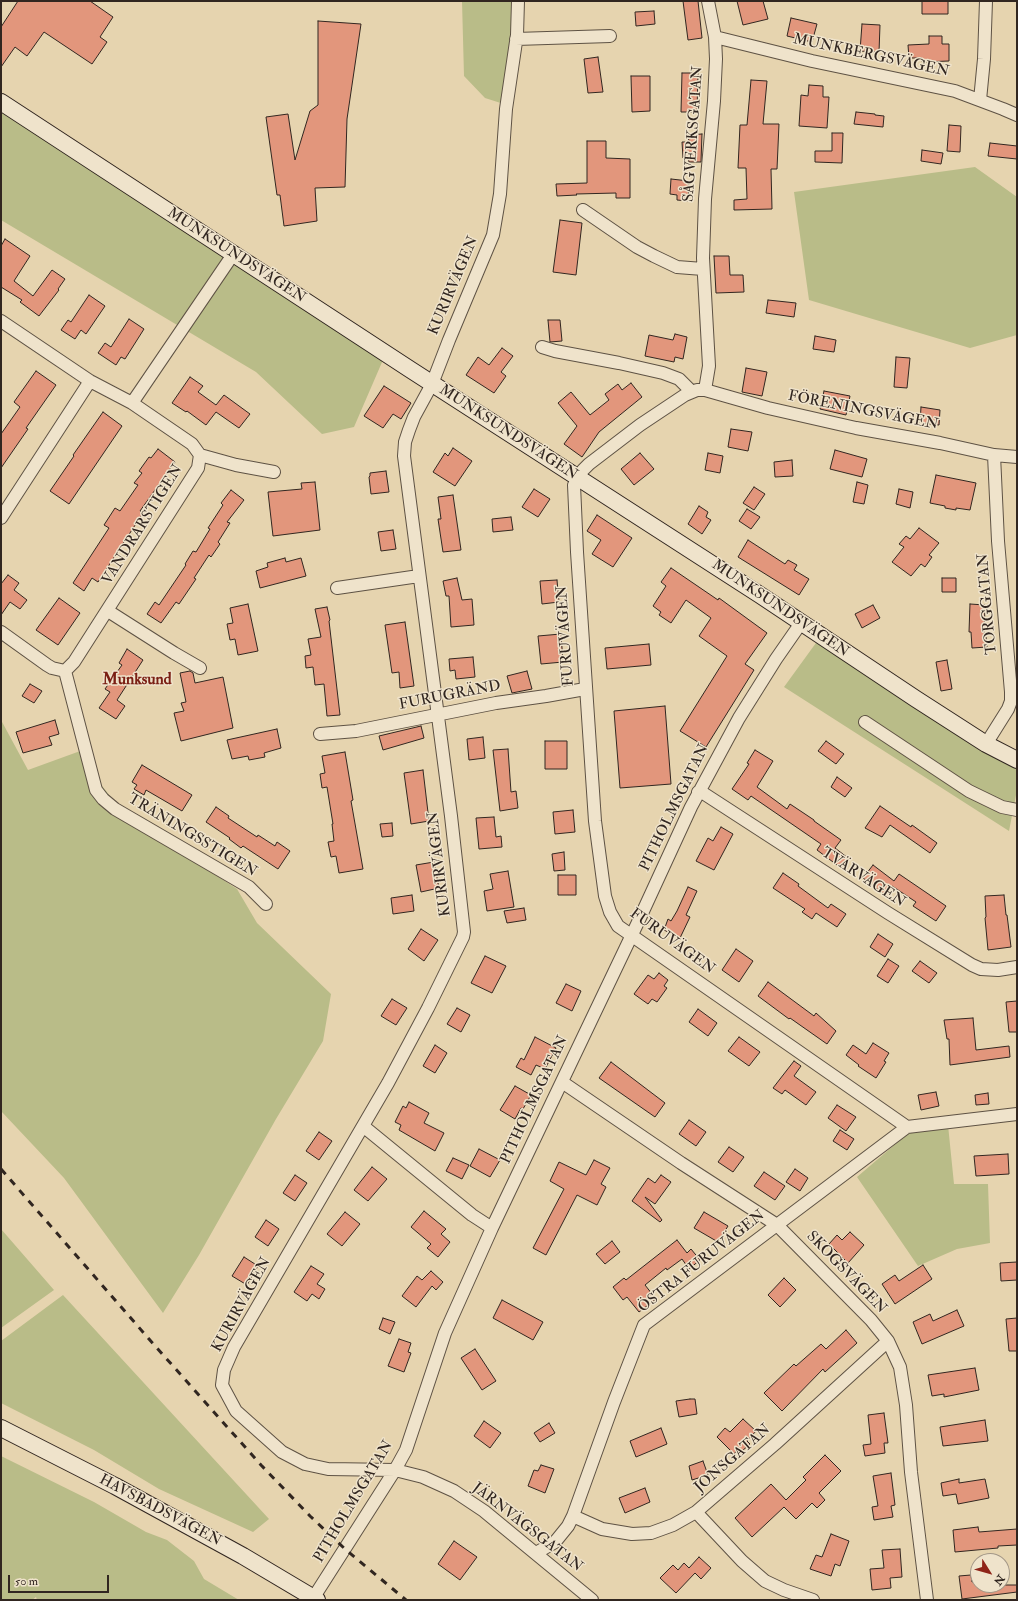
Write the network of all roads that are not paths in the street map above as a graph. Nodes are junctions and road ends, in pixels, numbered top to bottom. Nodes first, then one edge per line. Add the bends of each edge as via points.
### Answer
1 (518, 1) edge
2 (708, 1) edge
3 (986, 1) edge
4 (610, 36) dead end
5 (716, 37) junction
6 (516, 39) junction
7 (980, 100) junction
8 (1, 102) edge
9 (1017, 115) edge
10 (583, 210) dead end
11 (234, 253) junction
12 (703, 269) junction
13 (1, 321) edge
14 (542, 347) dead end
15 (90, 381) junction
16 (432, 384) junction
17 (705, 390) junction
18 (692, 392) junction
19 (132, 403) junction
20 (200, 455) junction
21 (994, 455) junction
22 (1017, 457) edge
23 (274, 472) dead end
24 (577, 478) junction
25 (1, 518) edge
26 (419, 576) junction
27 (337, 588) dead end
28 (108, 611) junction
29 (801, 623) junction
30 (1, 632) edge
31 (200, 668) dead end
32 (65, 671) junction
33 (586, 689) junction
34 (437, 714) junction
35 (865, 722) dead end
36 (320, 734) dead end
37 (986, 744) junction
38 (1017, 760) edge
39 (698, 792) junction
40 (1017, 810) edge
41 (266, 904) dead end
42 (631, 935) junction
43 (1017, 967) edge
44 (562, 1082) junction
45 (1017, 1114) edge
46 (363, 1126) junction
47 (907, 1127) junction
48 (777, 1225) junction
49 (492, 1228) junction
50 (888, 1341) junction
51 (1, 1428) edge
52 (395, 1470) junction
53 (696, 1512) junction
54 (573, 1516) junction
55 (536, 1553) junction
56 (314, 1599) edge
57 (592, 1600) edge
58 (813, 1600) edge
59 (927, 1600) edge

1 - 6 street, KURIRVÄGEN
2 - 5 street, SÅGVERKSGATAN
3 - 7 street
4 - 6 street
5 - 7 street, MUNKBERGSVÄGEN via 812,61 955,91
5 - 12 street, SÅGVERKSGATAN
6 - 16 street, KURIRVÄGEN via 506,108 500,194 493,235
7 - 9 street, MUNKBERGSVÄGEN
8 - 11 street, MUNKSUNDSVÄGEN
10 - 12 street via 654,256 677,267
11 - 16 street, MUNKSUNDSVÄGEN
11 - 19 street
12 - 17 street, SÅGVERKSGATAN via 709,366
13 - 15 street, VANDRARSTIGEN
14 - 18 street via 663,373 679,379
15 - 19 street, VANDRARSTIGEN
15 - 25 street
16 - 24 street, MUNKSUNDSVÄGEN
16 - 26 street, KURIRVÄGEN via 414,416 405,442 404,456
17 - 18 street
17 - 21 street, FÖRENINGSVÄGEN via 848,427
18 - 24 street via 617,442 589,464
19 - 20 street, VANDRARSTIGEN via 192,444
20 - 23 street, VANDRARSTIGEN
20 - 28 street, VANDRARSTIGEN via 198,468
21 - 22 street, FÖRENINGSVÄGEN
21 - 37 street, TORGGATAN via 998,541 1011,692 1008,708
24 - 29 street, MUNKSUNDSVÄGEN
24 - 33 street, FURUVÄGEN via 574,493
26 - 27 street
26 - 34 street, KURIRVÄGEN
28 - 31 street
28 - 32 street, VANDRARSTIGEN via 74,662
29 - 37 street, MUNKSUNDSVÄGEN
29 - 39 street, PITHOLMSGATAN via 739,718
30 - 32 street via 47,665
32 - 41 street, TRÄNINGSSTIGEN via 96,790 101,797 115,809 249,887
33 - 34 street, FURUGRÄND
33 - 42 street, FURUVÄGEN via 595,821 605,896 618,926
34 - 36 street, FURUGRÄND via 356,731
34 - 46 street, KURIRVÄGEN via 464,932 428,1008
35 - 40 street via 969,791 1002,807
37 - 38 street, MUNKSUNDSVÄGEN
39 - 42 street, PITHOLMSGATAN
39 - 43 street, TVÄRVÄGEN via 972,965 981,969 998,970
42 - 44 street, PITHOLMSGATAN
42 - 47 street, FURUVÄGEN
44 - 48 street, SKOGSVÄGEN
44 - 49 street, PITHOLMSGATAN
45 - 47 street
46 - 49 street via 472,1215
46 - 52 street, KURIRVÄGEN via 234,1346 224,1370 222,1385 236,1411 282,1452 305,1464 328,1469
47 - 48 street, ÖSTRA FURUVÄGEN
48 - 50 street, SKOGSVÄGEN via 871,1320
48 - 54 street, ÖSTRA FURUVÄGEN via 644,1325
49 - 52 street, PITHOLMSGATAN via 445,1333 414,1429
50 - 53 street, JONSGATAN
50 - 59 street, SKOGSVÄGEN via 900,1367 906,1405 911,1472
51 - 56 street, HAVSBADSVÄGEN via 129,1493 243,1556
52 - 55 street, JÄRNVÄGSGATAN via 423,1477 454,1492 484,1511
52 - 56 street, PITHOLMSGATAN
53 - 54 street, JONSGATAN via 673,1525 651,1533 632,1534 602,1529
53 - 58 street via 742,1561 765,1581
54 - 55 street, ÖSTRA FURUVÄGEN via 555,1542
55 - 57 street, JÄRNVÄGSGATAN

